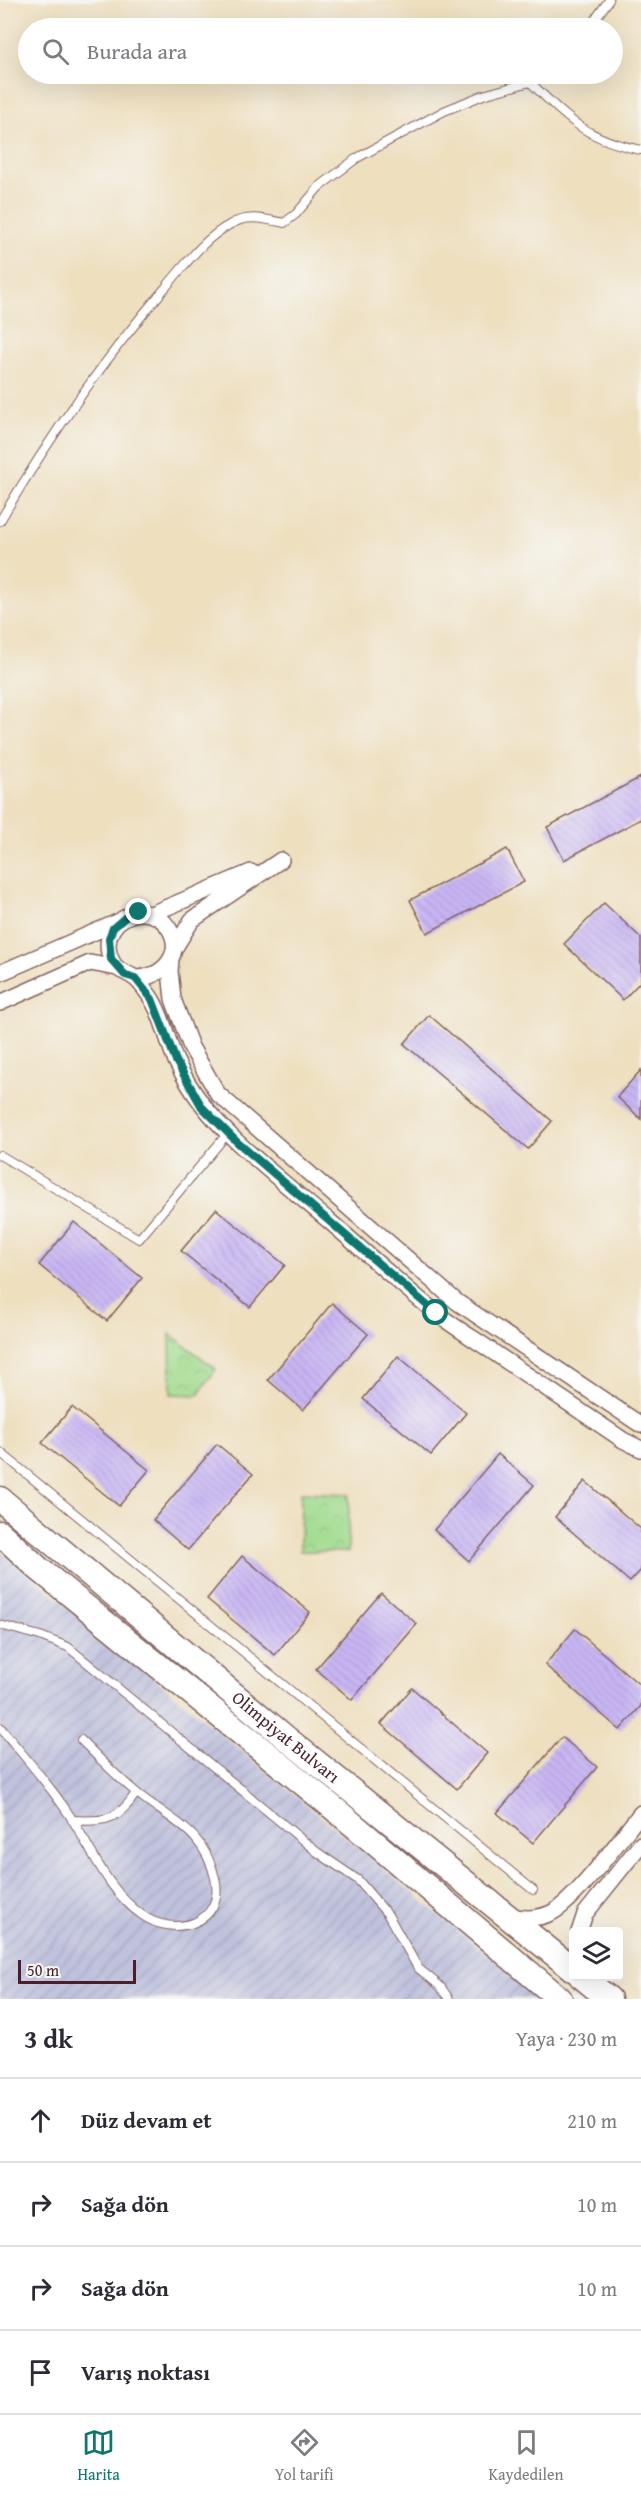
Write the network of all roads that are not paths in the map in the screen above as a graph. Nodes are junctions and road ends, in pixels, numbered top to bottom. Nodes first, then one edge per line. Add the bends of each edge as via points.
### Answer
1 (609, 0) edge
2 (596, 18) edge
3 (523, 84) edge
4 (532, 84) edge
5 (637, 150) edge
6 (641, 157) edge
7 (0, 521) edge
8 (151, 914) junction
9 (120, 921) junction
10 (172, 954) junction
11 (117, 968) junction
12 (0, 973) edge
13 (135, 978) junction
14 (0, 1003) edge
15 (228, 1133) junction
16 (0, 1155) edge
17 (641, 1425) edge
18 (641, 1449) edge
19 (0, 1452) edge
20 (0, 1499) edge
21 (0, 1533) edge
22 (0, 1624) edge
23 (0, 1727) edge
24 (81, 1740) dead end
25 (136, 1792) junction
26 (641, 1813) edge
27 (72, 1820) junction
28 (641, 1844) edge
29 (533, 1890) dead end
30 (504, 1914) junction
31 (581, 1927) edge
32 (569, 1967) edge
33 (586, 1981) edge
34 (449, 1999) edge
35 (560, 1999) edge
36 (609, 1999) edge

1 - 2 lane
3 - 7 lane via 444,111 357,158 319,187 284,223 249,217 210,238 128,330
4 - 5 lane via 573,124 598,138
5 - 6 lane
8 - 9 street via 139,912
8 - 10 street via 169,927
8 - 10 street via 281,860 192,920
9 - 11 street via 109,938 111,959
9 - 12 street
10 - 13 street via 156,975
10 - 17 street via 173,999 191,1047 218,1094 457,1302
11 - 13 street
11 - 14 street via 90,963
13 - 15 street via 152,999 176,1061 202,1107
15 - 16 lane via 139,1239
15 - 18 street via 436,1313
19 - 29 lane
20 - 30 main road, Olimpiyat Bulvarı
21 - 35 main road, Olimpiyat Bulvarı
22 - 34 lane via 68,1647 317,1852 358,1880 388,1915 418,1968
23 - 27 lane
24 - 25 lane
25 - 27 lane via 126,1808 109,1819
25 - 27 lane via 185,1827 207,1854 216,1895 206,1916 195,1924 164,1926 142,1915 112,1887
26 - 30 street via 574,1895 552,1913 525,1919
28 - 31 street via 585,1914
30 - 32 main road, Olimpiyat Bulvarı
33 - 36 main road, Olimpiyat Bulvarı

